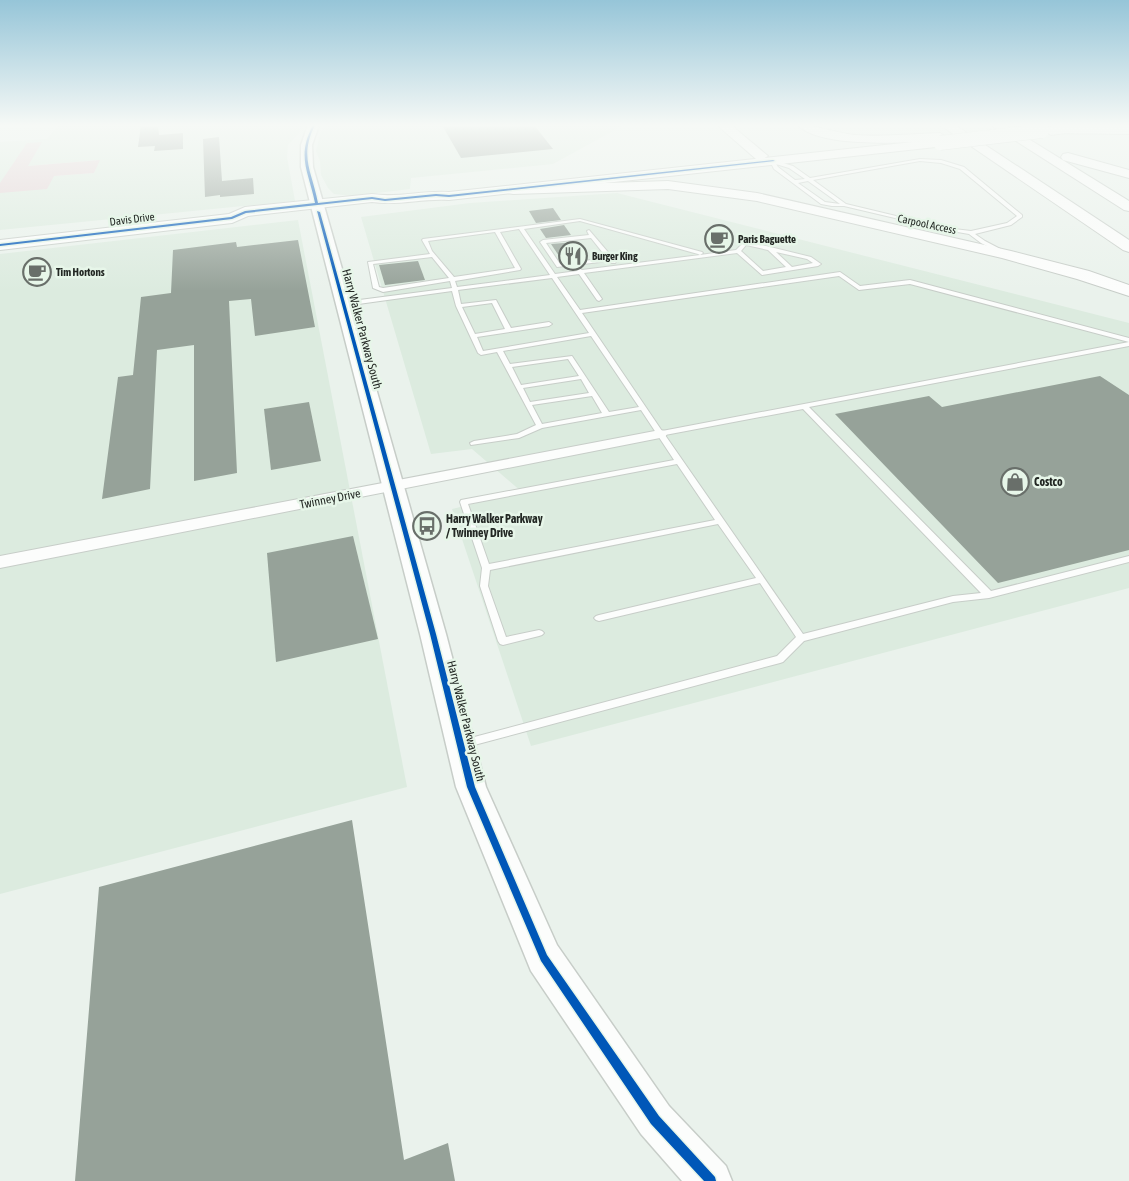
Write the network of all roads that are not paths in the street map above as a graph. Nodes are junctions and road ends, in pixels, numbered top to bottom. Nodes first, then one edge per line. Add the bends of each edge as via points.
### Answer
1 (311, 180) edge
2 (546, 180) edge
3 (591, 180) edge
4 (792, 180) edge
5 (810, 180) joint
6 (977, 180) edge
7 (1028, 180) edge
8 (1086, 180) edge
9 (794, 182) junction
10 (513, 190) junction
11 (436, 194) junction
12 (844, 204) junction
13 (1129, 207) edge
14 (318, 208) junction
15 (545, 225) junction
16 (521, 228) junction
17 (610, 228) junction
18 (549, 230) dead end
19 (497, 231) junction
20 (590, 233) junction
21 (971, 233) junction
22 (553, 236) dead end
23 (0, 245) edge
24 (1129, 247) edge
25 (768, 248) junction
26 (738, 251) junction
27 (705, 254) junction
28 (1005, 254) junction
29 (433, 255) junction
30 (610, 259) junction
31 (617, 267) junction
32 (790, 268) junction
33 (580, 272) junction
34 (554, 275) junction
35 (452, 279) junction
36 (456, 289) junction
37 (1129, 291) edge
38 (599, 299) dead end
39 (344, 304) junction
40 (460, 306) junction
41 (579, 312) junction
42 (550, 324) dead end
43 (509, 330) junction
44 (593, 334) junction
45 (473, 336) junction
46 (1129, 342) edge
47 (499, 350) junction
48 (507, 366) junction
49 (583, 377) junction
50 (518, 387) junction
51 (594, 394) junction
52 (528, 404) junction
53 (804, 406) junction
54 (643, 408) junction
55 (607, 415) junction
56 (540, 426) junction
57 (660, 434) junction
58 (474, 443) dead end
59 (678, 460) junction
60 (394, 487) junction
61 (721, 521) junction
62 (1129, 559) edge
63 (0, 562) edge
64 (486, 568) junction
65 (761, 580) junction
66 (990, 595) junction
67 (599, 618) dead end
68 (539, 633) dead end
69 (801, 638) junction
70 (460, 744) junction
71 (711, 1181) edge

1 - 14 street, Harry Walker Parkway South
2 - 11 main road, Davis Drive via 447,190
3 - 10 main road, Davis Drive
4 - 9 lane, Carpool Access
5 - 9 lane
5 - 12 lane, Carpool Access
6 - 21 lane via 1020,216 1009,224
7 - 24 main road
8 - 13 main road
9 - 12 lane, Carpool Access via 824,203 832,206
10 - 11 main road, Davis Drive via 449,196
10 - 28 main road via 651,185 702,188 822,211
11 - 14 main road, Davis Drive via 385,200 373,205
12 - 21 lane, Carpool Access
14 - 23 main road, Davis Drive via 243,221 232,218
14 - 39 street, Harry Walker Parkway South
15 - 16 lane
15 - 17 lane via 580,220
15 - 18 lane
16 - 19 lane
16 - 34 lane
17 - 20 lane
17 - 27 lane
19 - 29 lane via 425,240
19 - 35 lane via 518,269
20 - 22 lane
20 - 30 lane
20 - 30 lane via 543,242 559,266
21 - 28 lane, Carpool Access
25 - 26 lane via 746,243
25 - 32 lane
25 - 32 lane via 809,258 818,264
26 - 27 lane
26 - 32 lane via 762,273
27 - 31 lane
28 - 37 main road
29 - 35 lane
29 - 35 lane via 370,263 376,288 383,290
30 - 31 lane
31 - 33 lane
33 - 34 lane
33 - 38 lane
34 - 36 lane
34 - 41 lane
35 - 36 lane
36 - 39 lane
36 - 40 lane
39 - 60 street, Harry Walker Parkway South
40 - 43 lane via 494,301
40 - 45 lane
41 - 44 lane
41 - 46 lane via 840,274 859,288 910,282
42 - 43 lane
43 - 45 lane
44 - 47 lane
44 - 54 lane
45 - 47 lane via 481,353
46 - 53 lane
47 - 48 lane
48 - 49 lane via 570,357
48 - 50 lane
49 - 50 lane
49 - 51 lane
50 - 52 lane
51 - 52 lane
51 - 55 lane
52 - 56 lane
53 - 57 lane
53 - 66 lane
54 - 55 lane
54 - 57 lane
55 - 56 lane
56 - 58 lane via 519,436
57 - 59 lane
57 - 60 street, Twinney Drive
59 - 61 lane
59 - 64 lane via 464,502
60 - 63 street, Twinney Drive
60 - 70 street, Harry Walker Parkway South
61 - 64 lane
61 - 65 lane
62 - 66 lane
64 - 68 lane via 484,586 503,640
65 - 67 lane
65 - 69 lane
66 - 69 lane via 953,599
69 - 70 lane via 780,659
70 - 71 street, Harry Walker Parkway South via 471,787 544,958 655,1120

